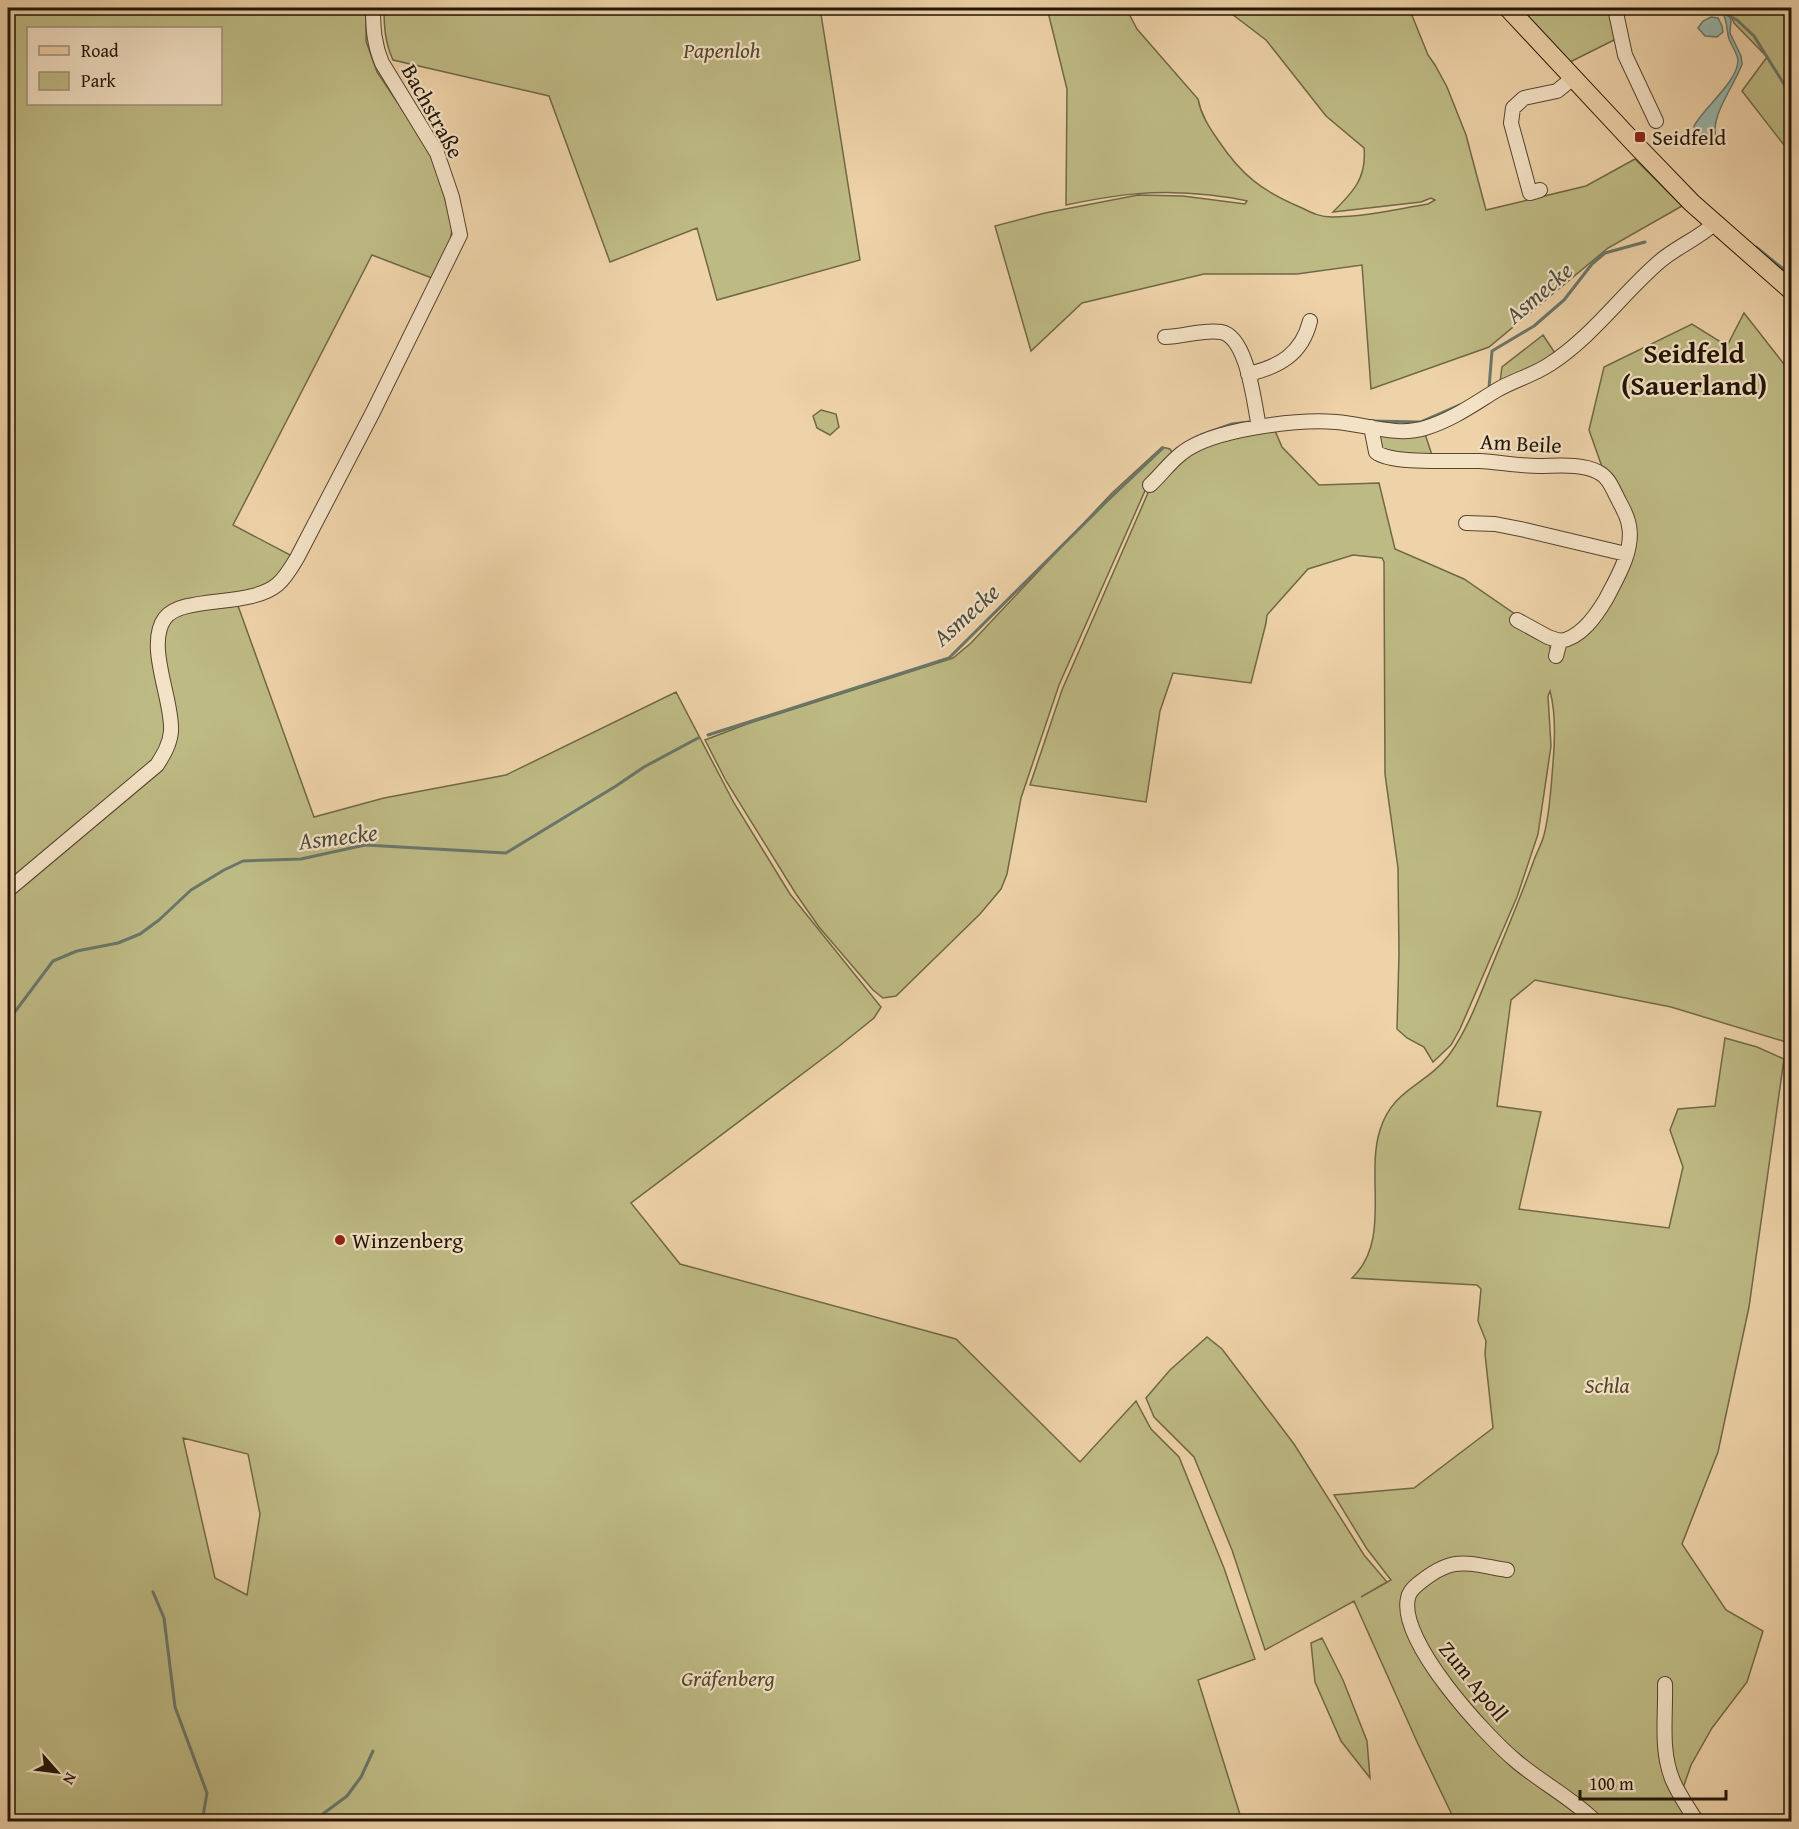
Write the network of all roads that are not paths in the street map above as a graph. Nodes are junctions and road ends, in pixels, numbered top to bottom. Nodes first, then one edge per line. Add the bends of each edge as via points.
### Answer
1 (373, 8) edge
2 (1508, 8) edge
3 (1615, 8) edge
4 (1573, 78) junction
5 (1656, 121) dead end
6 (1540, 190) dead end
7 (1714, 223) junction
8 (1791, 291) edge
9 (1310, 321) dead end
10 (1165, 337) dead end
11 (1248, 374) junction
12 (1259, 427) junction
13 (1371, 427) junction
14 (1150, 485) dead end
15 (1466, 523) dead end
16 (1626, 554) junction
17 (1517, 620) dead end
18 (1560, 641) junction
19 (1556, 656) dead end
20 (8, 890) edge
21 (1507, 1570) dead end
22 (1665, 1684) dead end
23 (1596, 1821) edge
24 (1697, 1821) edge

1 - 20 street, Bachstraße via 376,49 437,153 460,235 284,578 266,592 176,609 164,620 159,654 171,720 165,754 157,765
2 - 4 main road
3 - 5 street via 1625,55
4 - 6 street via 1557,91 1524,98 1513,108 1515,140 1530,193
4 - 7 main road
7 - 8 main road
7 - 13 street via 1662,259 1550,364 1500,388 1455,417 1423,429 1388,431
9 - 11 street via 1307,334 1281,363
10 - 11 street via 1226,334 1239,348
11 - 12 street
12 - 13 street via 1336,422
12 - 14 street via 1195,445
13 - 16 street, Am Beile via 1376,452 1382,457 1587,468 1599,472 1609,483 1629,525
15 - 16 street via 1526,530
16 - 18 street, Am Beile via 1597,614 1573,637
17 - 18 street
18 - 19 street
21 - 23 street, Zum Apoll via 1466,1563 1442,1566 1408,1596 1412,1627 1435,1671 1487,1733 1517,1762
22 - 24 street via 1668,1764 1673,1782

